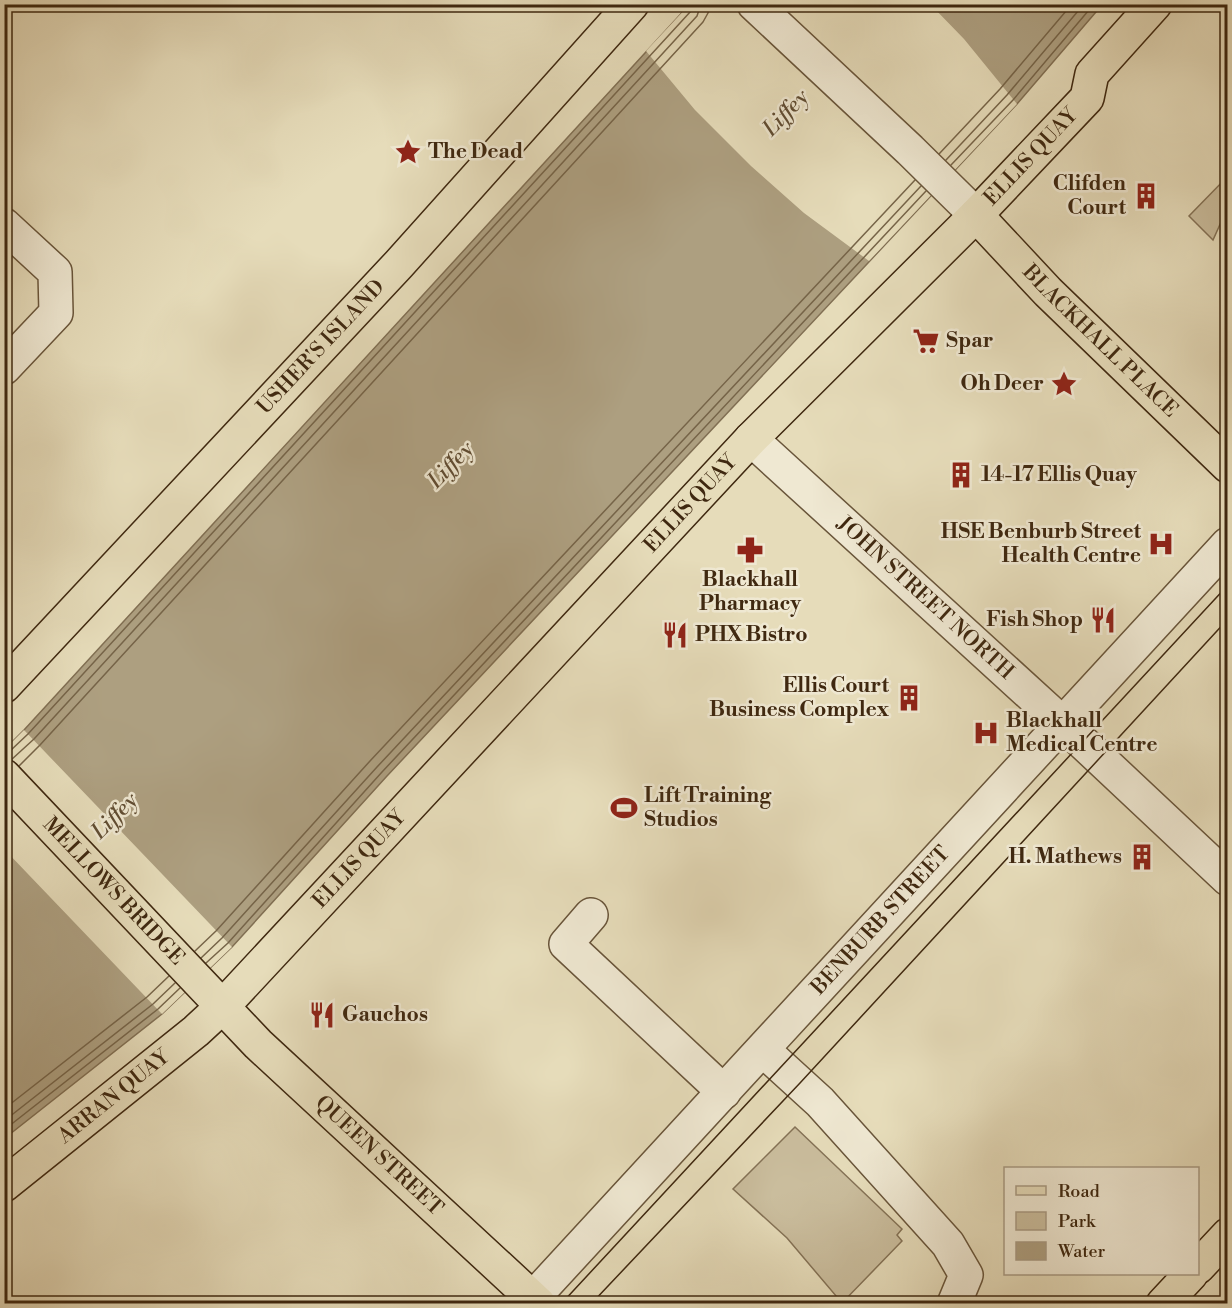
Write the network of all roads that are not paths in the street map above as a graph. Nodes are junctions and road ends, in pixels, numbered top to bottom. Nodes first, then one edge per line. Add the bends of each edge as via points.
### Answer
1 (632, 4) edge
2 (754, 4) edge
3 (1155, 4) edge
4 (976, 215) junction
5 (4, 225) edge
6 (4, 368) edge
7 (751, 439) junction
8 (1227, 466) edge
9 (1227, 544) edge
10 (4, 686) edge
11 (1062, 723) junction
12 (4, 776) edge
13 (1227, 879) edge
14 (591, 915) dead end
15 (214, 996) junction
16 (763, 1050) junction
17 (724, 1092) junction
18 (4, 1185) edge
19 (1227, 1235) edge
20 (1199, 1265) edge
21 (1190, 1275) edge
22 (536, 1301) edge
23 (954, 1304) edge
24 (1163, 1304) edge

1 - 10 main road, USHER'S ISLAND via 391,273
2 - 4 street
3 - 4 main road, ELLIS QUAY via 1092,74 1087,98
4 - 7 main road, ELLIS QUAY
4 - 8 main road, BLACKHALL PLACE via 1048,292
5 - 6 street via 55,272 56,313
7 - 11 street, JOHN STREET NORTH
7 - 15 main road, ELLIS QUAY
9 - 11 street, BENBURB STREET
11 - 13 street, JOHN STREET NORTH
11 - 16 street, BENBURB STREET
12 - 15 main road, MELLOWS BRIDGE
14 - 17 street via 566,944
15 - 18 main road, ARRAN QUAY via 196,1031
15 - 22 main road, QUEEN STREET via 258,1044
16 - 17 street, BENBURB STREET
16 - 23 street via 820,1102 948,1244 966,1275
17 - 22 street, BENBURB STREET
19 - 20 main road
21 - 24 main road

